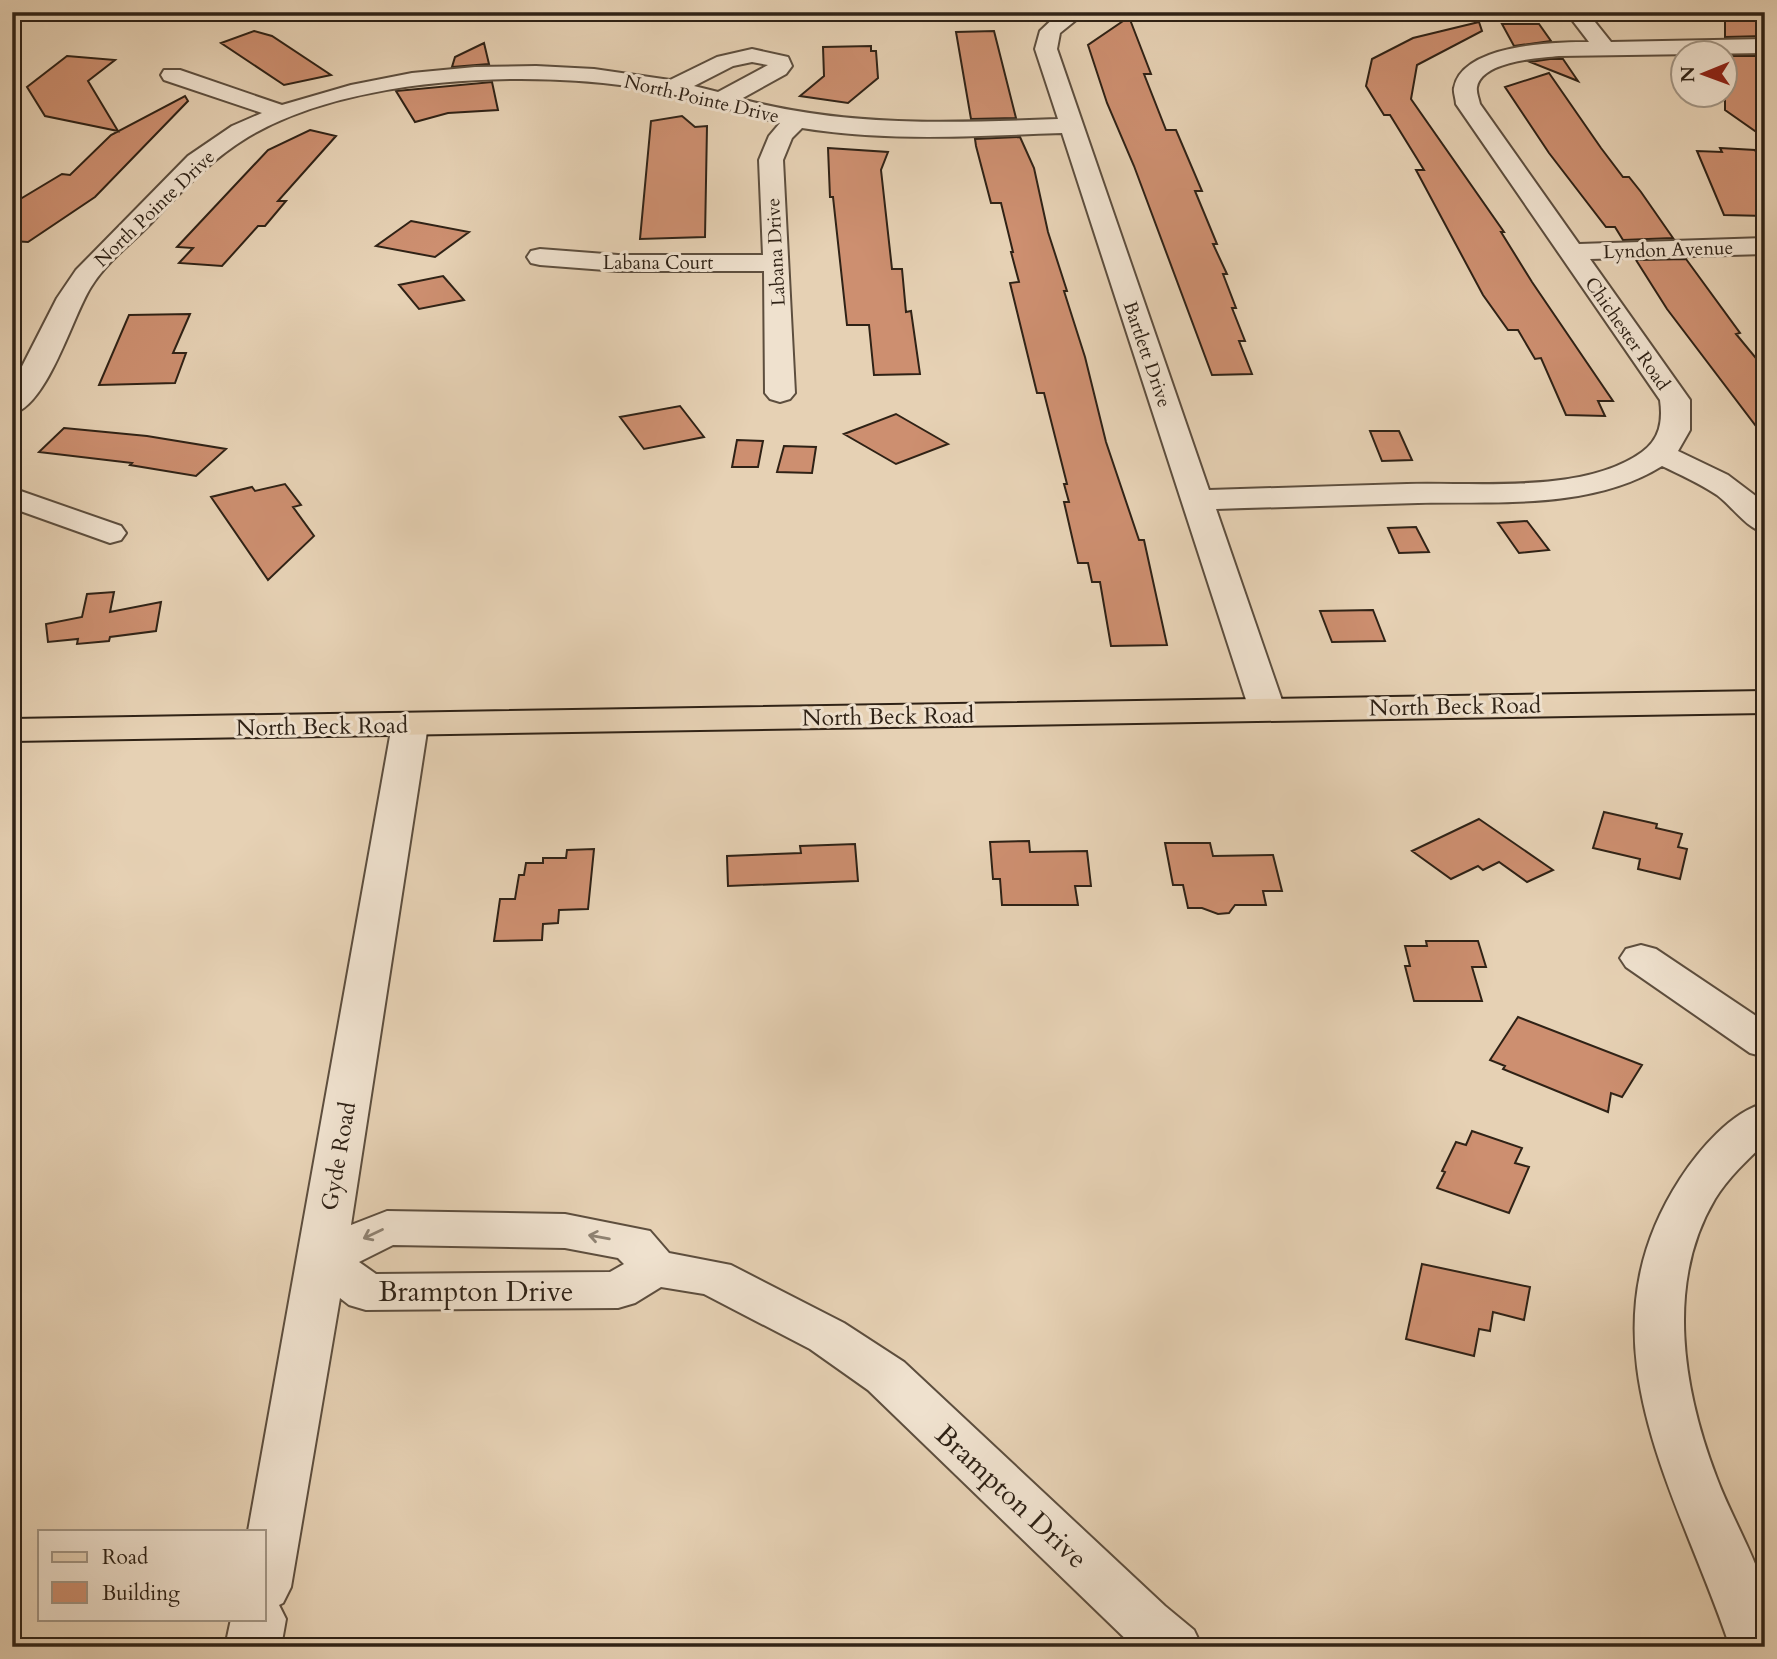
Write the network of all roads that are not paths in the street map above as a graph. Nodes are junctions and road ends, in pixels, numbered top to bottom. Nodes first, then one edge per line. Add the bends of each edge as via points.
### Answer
1 (1076, 12) edge
2 (1576, 12) edge
3 (1765, 46) edge
4 (1605, 48) junction
5 (172, 75) dead end
6 (673, 88) junction
7 (721, 100) junction
8 (283, 113) junction
9 (796, 120) junction
10 (1071, 126) junction
11 (1765, 246) edge
12 (1571, 251) junction
13 (540, 257) dead end
14 (777, 263) junction
15 (779, 393) dead end
16 (12, 405) edge
17 (1659, 454) junction
18 (12, 497) edge
19 (1197, 500) junction
20 (1765, 523) edge
21 (110, 533) dead end
22 (1765, 702) edge
23 (1267, 709) junction
24 (410, 725) junction
25 (12, 730) edge
26 (1641, 958) dead end
27 (1765, 1043) edge
28 (1765, 1118) edge
29 (321, 1259) junction
30 (655, 1268) junction
31 (266, 1575) edge
32 (258, 1620) edge
33 (253, 1647) edge
34 (1174, 1647) edge
35 (1758, 1647) edge

1 - 10 street, Bartlett Drive via 1054,27 1045,43
2 - 4 street
3 - 4 street, Chichester Road
4 - 12 street, Chichester Road via 1511,56 1480,68 1465,85 1468,104
5 - 8 street
6 - 7 street, North Pointe Drive
6 - 7 street via 733,58 759,56 780,62 778,69
6 - 8 street, North Pointe Drive via 579,75 477,75 376,88
7 - 9 street, North Pointe Drive
8 - 16 street, North Pointe Drive via 230,138 195,163 91,269 71,297 34,375
9 - 10 street, North Pointe Drive via 893,130
9 - 14 street, Labana Drive via 781,136 771,160
10 - 19 street, Bartlett Drive
11 - 12 street, Lyndon Avenue
12 - 17 street, Chichester Road via 1675,400 1677,428
13 - 14 street, Labana Court via 594,262
14 - 15 street, Labana Drive
17 - 19 street, Chichester Road via 1619,475 1553,488
17 - 20 street via 1712,477 1744,500
18 - 21 street
19 - 23 street, Bartlett Drive
22 - 23 main road, North Beck Road
23 - 24 main road, North Beck Road
24 - 25 main road, North Beck Road
24 - 29 street, Gyde Road
26 - 27 street
28 - 35 street via 1726,1152 1693,1196 1671,1247 1660,1305 1662,1368 1672,1423
29 - 30 street, Brampton Drive via 366,1293 618,1290
30 -> 29 street via 633,1243 565,1231 387,1228
29 - 31 street, Gyde Road
30 - 34 street, Brampton Drive via 714,1278 827,1336 886,1376
32 - 33 street

